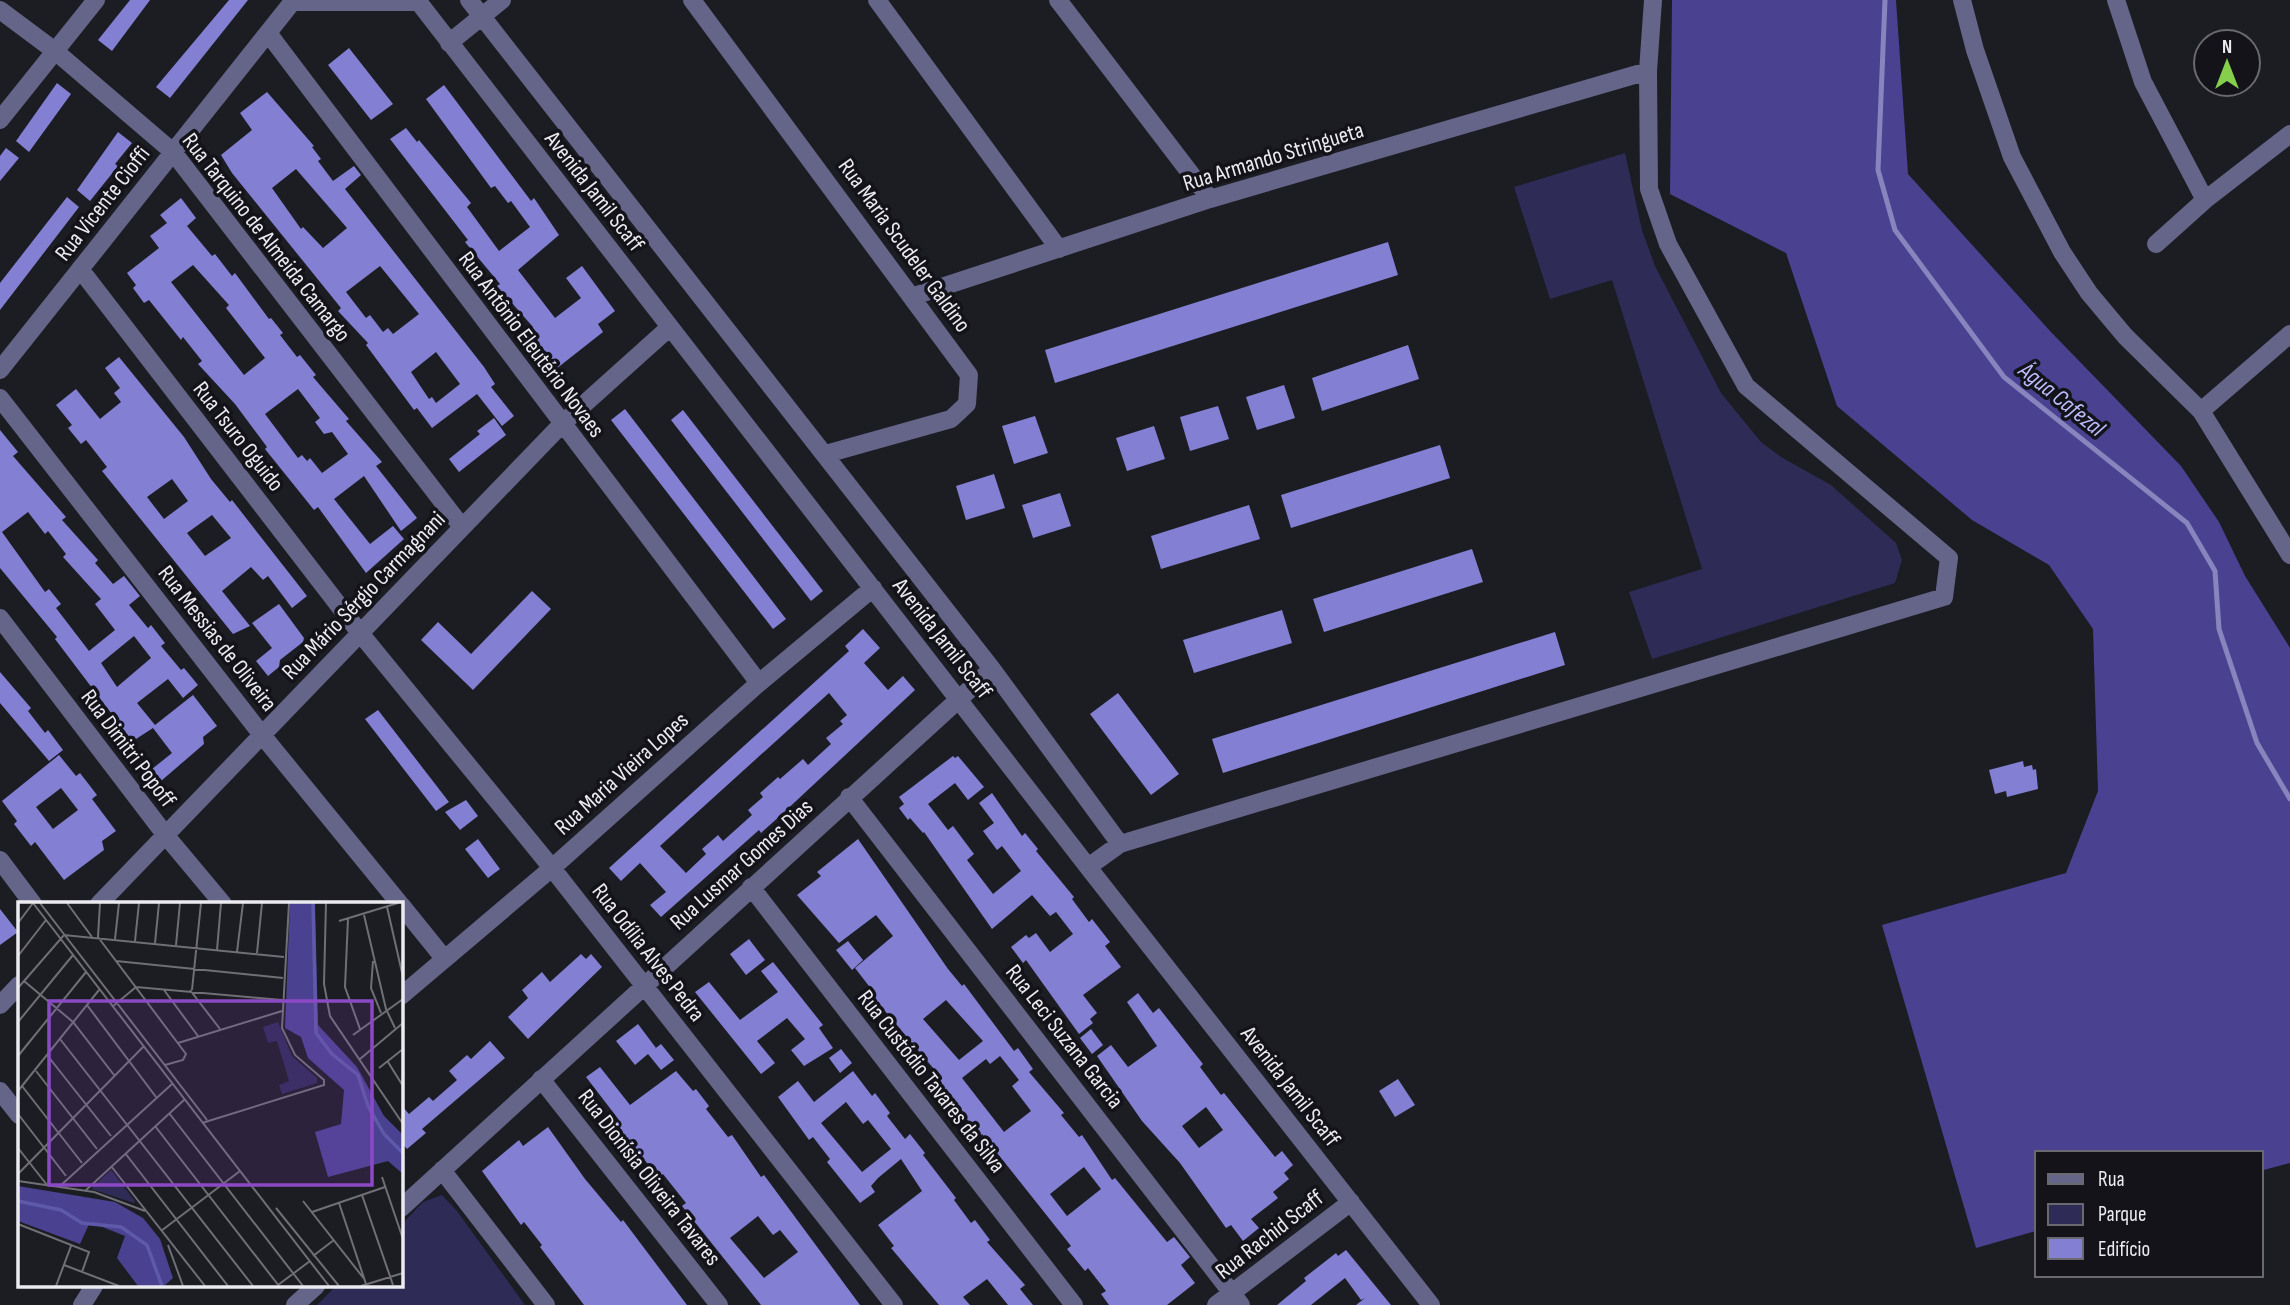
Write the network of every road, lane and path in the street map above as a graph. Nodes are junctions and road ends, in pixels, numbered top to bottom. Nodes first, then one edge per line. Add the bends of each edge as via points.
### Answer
1 (96, 0) edge
2 (469, 0) edge
3 (502, 0) edge
4 (692, 0) edge
5 (877, 0) edge
6 (1058, 0) edge
7 (1653, 0) edge
8 (1962, 0) edge
9 (2116, 0) edge
10 (293, 1) edge
11 (418, 1) edge
12 (0, 10) edge
13 (482, 17) junction
14 (268, 33) junction
15 (449, 43) junction
16 (55, 51) junction
17 (1648, 71) junction
18 (0, 120) edge
19 (2290, 134) edge
20 (173, 152) junction
21 (1210, 199) junction
22 (2205, 200) junction
23 (2156, 244) dead end
24 (1059, 249) junction
25 (80, 269) junction
26 (914, 296) junction
27 (670, 327) junction
28 (2290, 334) edge
29 (0, 370) edge
30 (0, 398) edge
31 (2201, 411) junction
32 (562, 424) junction
33 (826, 454) junction
34 (462, 527) junction
35 (2290, 555) edge
36 (873, 587) junction
37 (0, 618) edge
38 (360, 633) junction
39 (992, 669) junction
40 (759, 683) junction
41 (958, 697) junction
42 (262, 734) junction
43 (849, 797) junction
44 (167, 837) junction
45 (1120, 844) junction
46 (0, 860) edge
47 (1088, 867) junction
48 (552, 868) junction
49 (751, 887) junction
50 (32, 902) edge
51 (101, 902) edge
52 (221, 902) edge
53 (398, 902) edge
54 (402, 907) edge
55 (443, 957) junction
56 (644, 985) junction
57 (18, 986) edge
58 (402, 995) edge
59 (0, 1005) edge
60 (541, 1079) junction
61 (0, 1091) edge
62 (18, 1114) edge
63 (442, 1170) junction
64 (1351, 1202) junction
65 (402, 1207) edge
66 (93, 1288) edge
67 (314, 1288) edge
68 (1237, 1299) edge
69 (82, 1305) edge
70 (295, 1305) edge
71 (546, 1305) edge
72 (719, 1305) edge
73 (894, 1305) edge
74 (1074, 1305) edge
75 (1216, 1305) edge
76 (1432, 1305) edge

1 - 16 street
2 - 13 street, Avenida Jamil Scaff
3 - 13 street
4 - 26 street, Rua Maria Scudeler Galdino
5 - 24 street
6 - 21 street
7 - 17 street
8 - 31 street via 1998,119 2038,211 2090,293 2125,336
9 - 22 street via 2143,82
10 - 11 street
10 - 14 street, Rua Vicente Cioffi
11 - 15 street, Avenida Jamil Scaff
12 - 16 street, Rua Tarquino de Almeida Camargo
13 - 15 street
13 - 33 street, Avenida Jamil Scaff
14 - 20 street, Rua Vicente Cioffi
14 - 32 street, Rua Antônio Eleutério Novaes
15 - 27 street, Avenida Jamil Scaff
16 - 18 street
16 - 20 street, Rua Tarquino de Almeida Camargo
17 - 21 street, Rua Armando Stringueta
17 - 45 street via 1649,189 1668,244 1746,386 1948,558 1944,597
19 - 22 street
20 - 25 street, Rua Vicente Cioffi
20 - 34 street, Rua Tarquino de Almeida Camargo
21 - 24 street, Rua Armando Stringueta
22 - 23 street
24 - 26 street, Rua Armando Stringueta
25 - 29 street, Rua Vicente Cioffi
25 - 38 street, Rua Tsuro Oguido
26 - 33 street, Rua Maria Scudeler Galdino via 969,375 967,404 951,419
27 - 32 street, Rua Mário Sérgio Carmagnani
27 - 36 street, Avenida Jamil Scaff
28 - 31 street
30 - 42 street, Rua Messias de Oliveira
31 - 35 street
32 - 34 street, Rua Mário Sérgio Carmagnani
32 - 40 street, Rua Antônio Eleutério Novaes
33 - 39 street, Avenida Jamil Scaff
34 - 38 street, Rua Mário Sérgio Carmagnani
36 - 40 street, Rua Maria Vieira Lopes
36 - 41 street, Avenida Jamil Scaff
37 - 44 street, Rua Dimitri Popoff
38 - 42 street, Rua Mário Sérgio Carmagnani
38 - 48 street, Rua Odília Alves Pedra
39 - 41 street, Rua Lusmar Gomes Dias
39 - 45 street, Avenida Jamil Scaff
40 - 48 street, Rua Maria Vieira Lopes
41 - 43 street, Rua Lusmar Gomes Dias
41 - 47 street, Avenida Jamil Scaff
42 - 44 street, Rua Mário Sérgio Carmagnani
42 - 53 street, Rua Messias de Oliveira
43 - 49 street, Rua Lusmar Gomes Dias
43 - 68 street, Rua Leci Suzana Garcia
44 - 51 street, Rua Mário Sérgio Carmagnani
44 - 52 street, Rua Dimitri Popoff
45 - 47 street
46 - 50 street
47 - 64 street, Avenida Jamil Scaff
48 - 55 street, Rua Maria Vieira Lopes
48 - 56 street, Rua Odília Alves Pedra
49 - 56 street, Rua Lusmar Gomes Dias
49 - 74 street, Rua Custódio Tavares da Silva
54 - 55 street, Rua Messias de Oliveira
55 - 58 street, Rua Maria Vieira Lopes
56 - 60 street, Rua Lusmar Gomes Dias
56 - 73 street, Rua Odília Alves Pedra
57 - 59 street
60 - 63 street, Rua Lusmar Gomes Dias
60 - 72 street, Rua Dionísia Oliveira Tavares
61 - 62 street
63 - 65 street, Rua Lusmar Gomes Dias
63 - 71 street
64 - 68 street, Rua Rachid Scaff
64 - 76 street, Avenida Jamil Scaff
66 - 69 street
67 - 70 street
68 - 75 street, Rua Rachid Scaff

